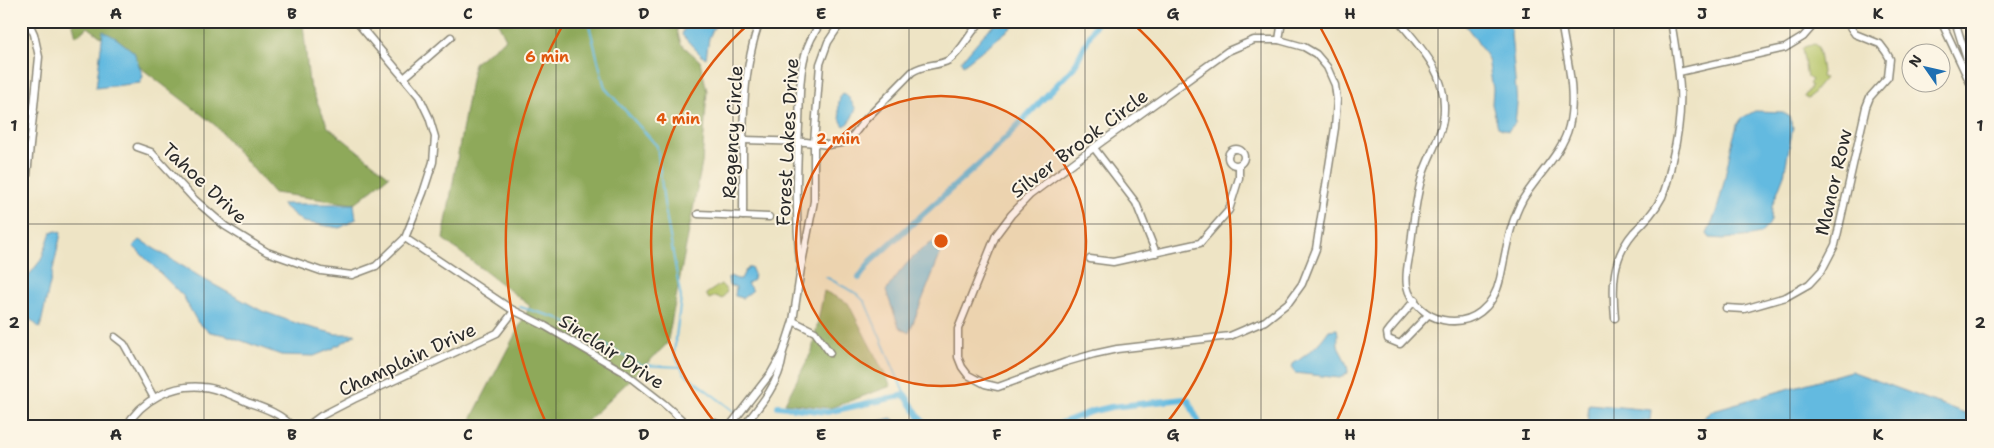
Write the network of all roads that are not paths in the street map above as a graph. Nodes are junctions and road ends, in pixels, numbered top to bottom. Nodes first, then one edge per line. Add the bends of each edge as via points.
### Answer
1 (28, 21) edge
2 (356, 21) edge
3 (760, 21) edge
4 (822, 21) edge
5 (842, 21) edge
6 (982, 21) edge
7 (1282, 21) edge
8 (1399, 21) edge
9 (1561, 21) edge
10 (1671, 21) edge
11 (1817, 21) edge
12 (1846, 21) edge
13 (1941, 21) edge
14 (1955, 21) edge
15 (451, 37) dead end
16 (1278, 40) junction
17 (1679, 72) junction
18 (404, 78) junction
19 (1973, 79) edge
20 (1973, 89) edge
21 (21, 112) edge
22 (34, 112) junction
23 (744, 140) junction
24 (802, 142) junction
25 (814, 143) junction
26 (137, 147) dead end
27 (1094, 148) junction
28 (1239, 164) dead end
29 (21, 196) edge
30 (698, 214) dead end
31 (743, 216) junction
32 (769, 217) dead end
33 (405, 238) junction
34 (1156, 253) junction
35 (1090, 259) dead end
36 (800, 268) junction
37 (1415, 300) junction
38 (1726, 308) dead end
39 (513, 310) junction
40 (1428, 314) junction
41 (1614, 318) dead end
42 (793, 321) junction
43 (115, 337) dead end
44 (783, 352) junction
45 (830, 353) dead end
46 (154, 398) junction
47 (126, 427) edge
48 (293, 427) edge
49 (306, 427) edge
50 (690, 427) edge
51 (702, 427) edge
52 (728, 427) edge
53 (743, 427) edge

1 - 22 street via 39,57
2 - 18 street, Tahoe Drive
3 - 23 street, Regency Circle via 746,80
4 - 24 street, Forest Lakes Drive via 812,36 803,64
5 - 25 street, Forest Lakes Drive via 828,42 820,64
6 - 25 street via 954,56 912,72 851,138 842,144
7 - 16 street
8 - 37 street via 1431,60 1442,88 1444,106 1442,127 1422,176 1416,205 1406,274 1407,287
9 - 40 street via 1572,97 1566,137 1516,213 1498,286 1487,307 1463,320 1450,321
10 - 17 street
11 - 17 street via 1803,37 1785,48
12 - 38 street, Manor Row via 1857,35 1880,44 1888,55 1890,69 1886,82 1870,97 1866,107 1832,252 1817,276 1792,294 1768,303
13 - 20 street
14 - 19 street
15 - 18 street
16 - 27 street, Silver Brook Circle via 1254,40 1232,49
16 - 27 street, Silver Brook Circle via 1304,48 1320,58 1335,85 1337,100 1316,249 1302,284 1289,302 1265,321 1230,336 1102,352 998,387 974,380 958,357 958,328 996,234 1030,195
17 - 41 street via 1682,96 1680,121 1667,184 1656,208 1629,239 1617,260 1613,286
18 - 33 street, Tahoe Drive via 419,96 435,138 433,162
21 - 22 street
22 - 29 street via 27,176
23 - 24 street
23 - 31 street, Regency Circle
24 - 25 street
24 - 36 street, Forest Lakes Drive via 796,231
25 - 36 street, Forest Lakes Drive via 814,201
26 - 33 street, Tahoe Drive via 151,152 195,200 241,237 267,252 320,272 352,275 376,266
27 - 34 street via 1136,203
28 - 34 street via 1239,178 1229,210 1200,243
30 - 31 street
31 - 32 street
33 - 39 street, Sinclair Drive
34 - 35 street via 1113,262
36 - 42 street, Forest Lakes Drive
37 - 40 street
37 - 40 street via 1387,333 1388,339 1400,344
39 - 49 street, Champlain Drive via 498,333 354,399
39 - 50 street, Sinclair Drive via 622,371
42 - 44 street, Forest Lakes Drive
42 - 45 street via 815,332
43 - 46 street via 124,344
44 - 52 street, Forest Lakes Drive via 771,373
44 - 53 street, Forest Lakes Drive via 781,366 766,400
46 - 47 street via 136,412
46 - 48 street via 174,389 210,388 285,418
51 - 52 street via 715,424

